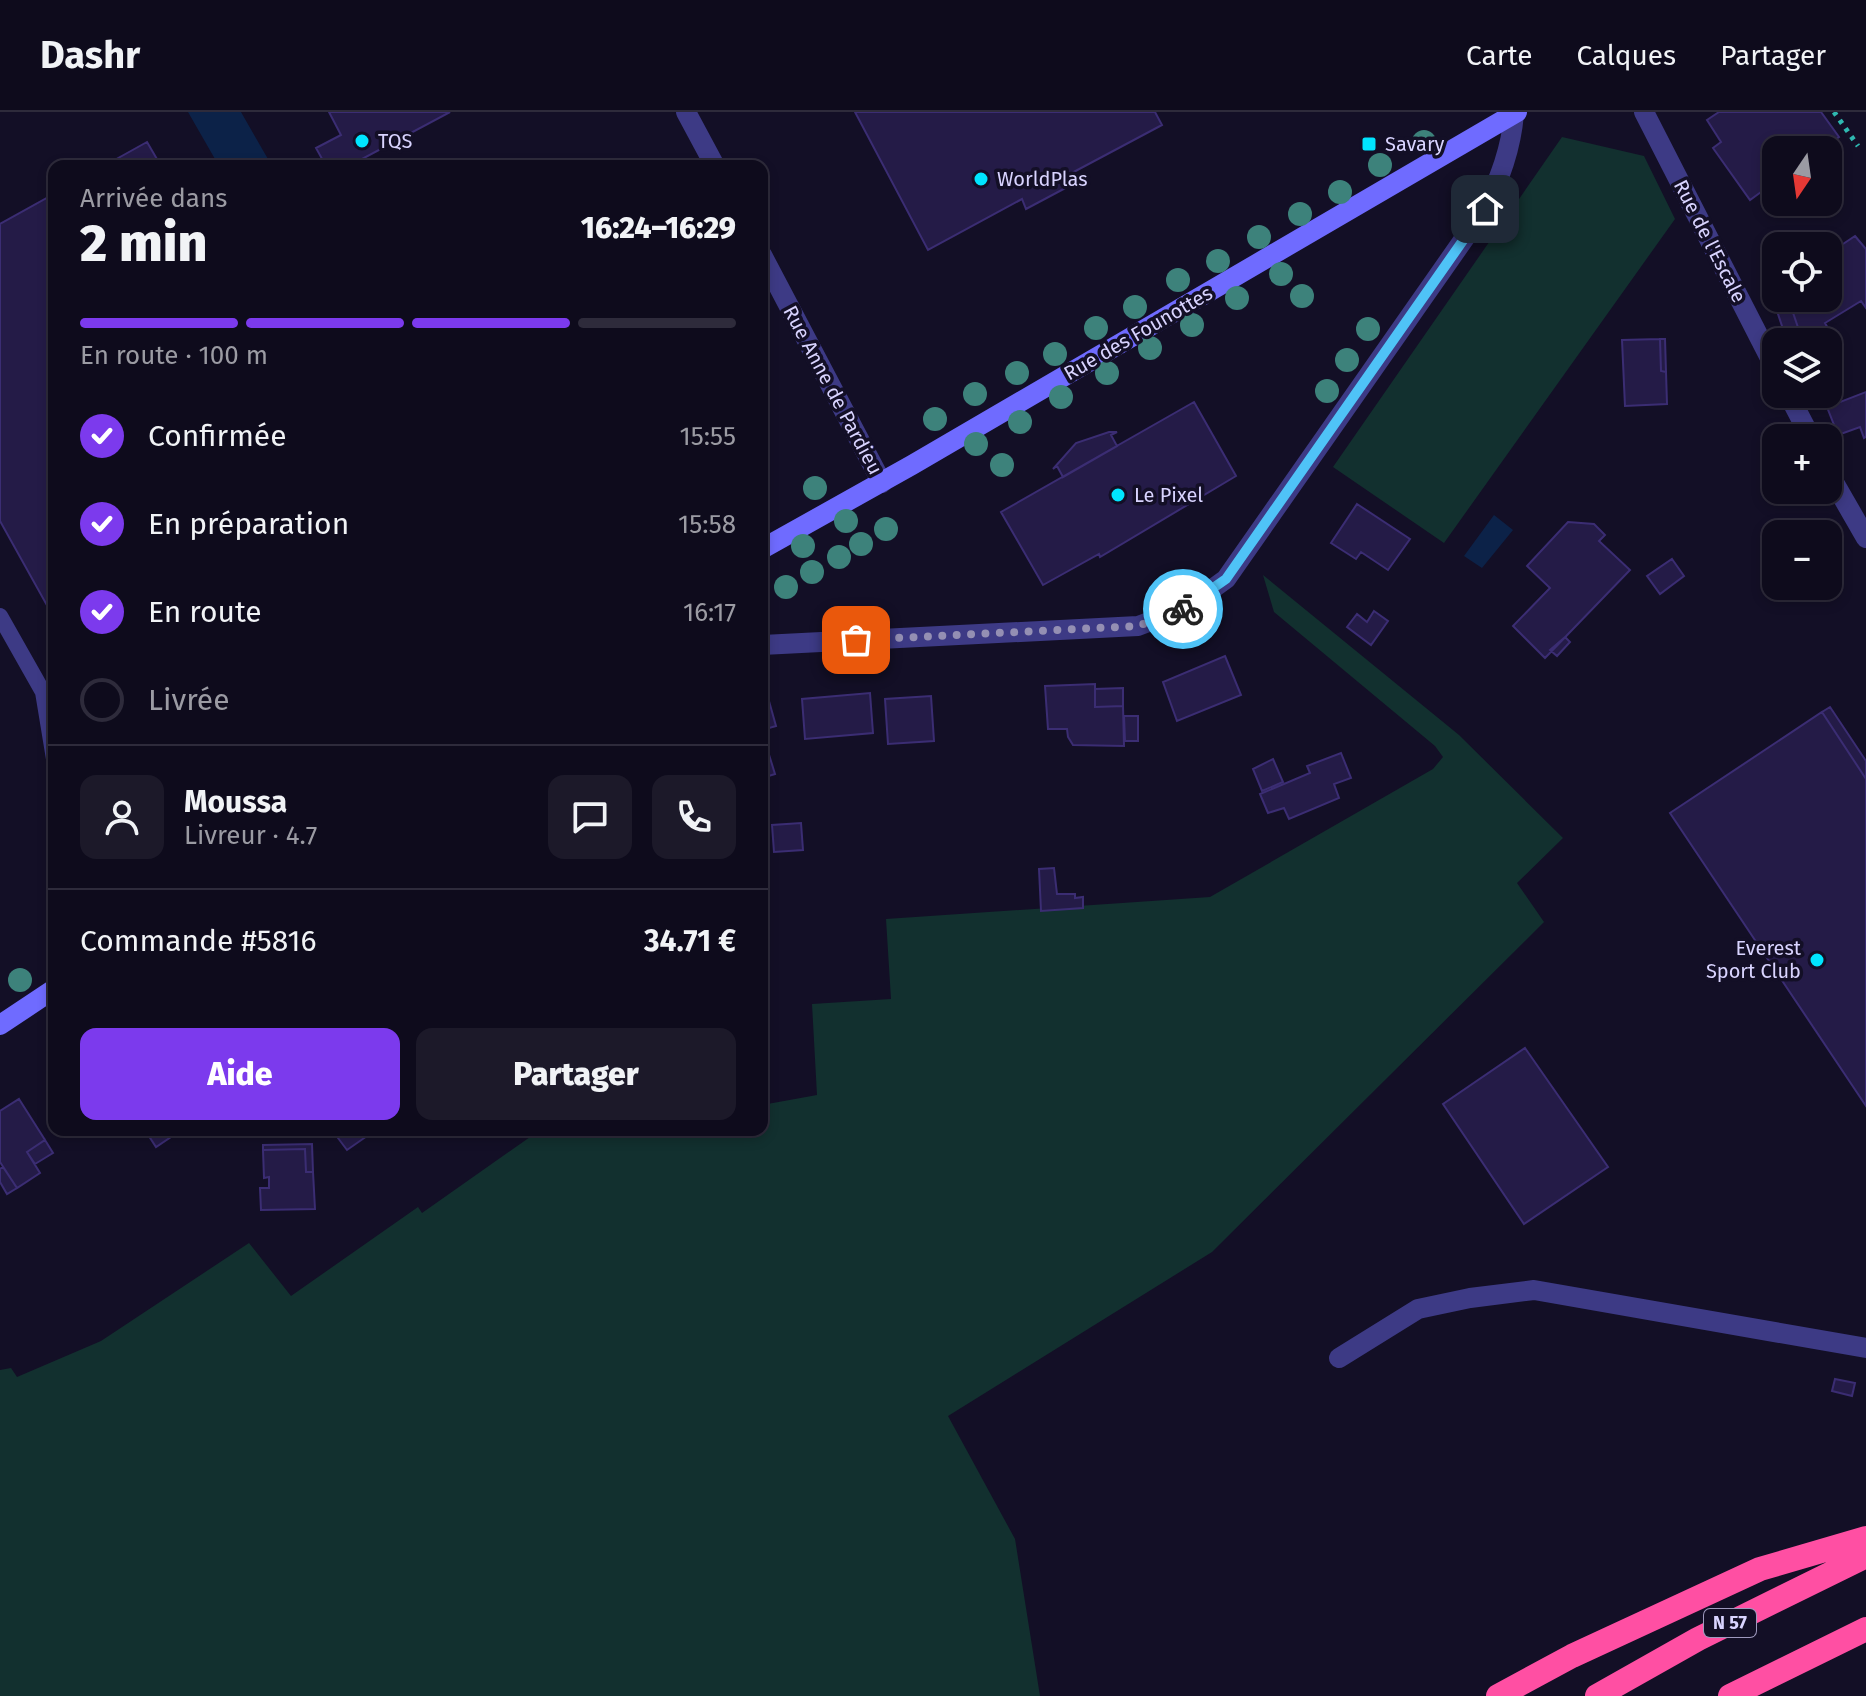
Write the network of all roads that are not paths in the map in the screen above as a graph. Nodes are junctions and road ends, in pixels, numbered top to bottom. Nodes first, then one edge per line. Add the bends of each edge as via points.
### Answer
1 (686, 112) edge
2 (1644, 112) edge
3 (1515, 113) edge
4 (712, 160) edge
5 (768, 266) edge
6 (1762, 343) edge
7 (882, 483) junction
8 (1842, 496) edge
9 (1866, 538) edge
10 (768, 546) edge
11 (0, 616) edge
12 (768, 645) edge
13 (48, 722) edge
14 (48, 993) edge
15 (0, 1025) edge
16 (1866, 1348) edge
17 (1339, 1358) dead end
18 (1866, 1538) edge
19 (1866, 1556) edge
20 (1866, 1629) edge
21 (1498, 1696) edge
22 (1597, 1696) edge
23 (1730, 1696) edge

1 - 4 street
2 - 6 street, Rue de l'Escale
3 - 7 street, Rue des Founottes
3 - 12 street, Rue des Founottes via 1506,160 1485,209 1226,579 1186,608 1138,626
5 - 7 street, Rue Anne de Pardieu
7 - 10 street, Rue des Founottes
8 - 9 street
11 - 13 lane via 43,692
14 - 15 street
16 - 17 street via 1534,1290 1418,1309
18 - 21 highway via 1760,1569
19 - 22 highway, N 57
20 - 23 highway

